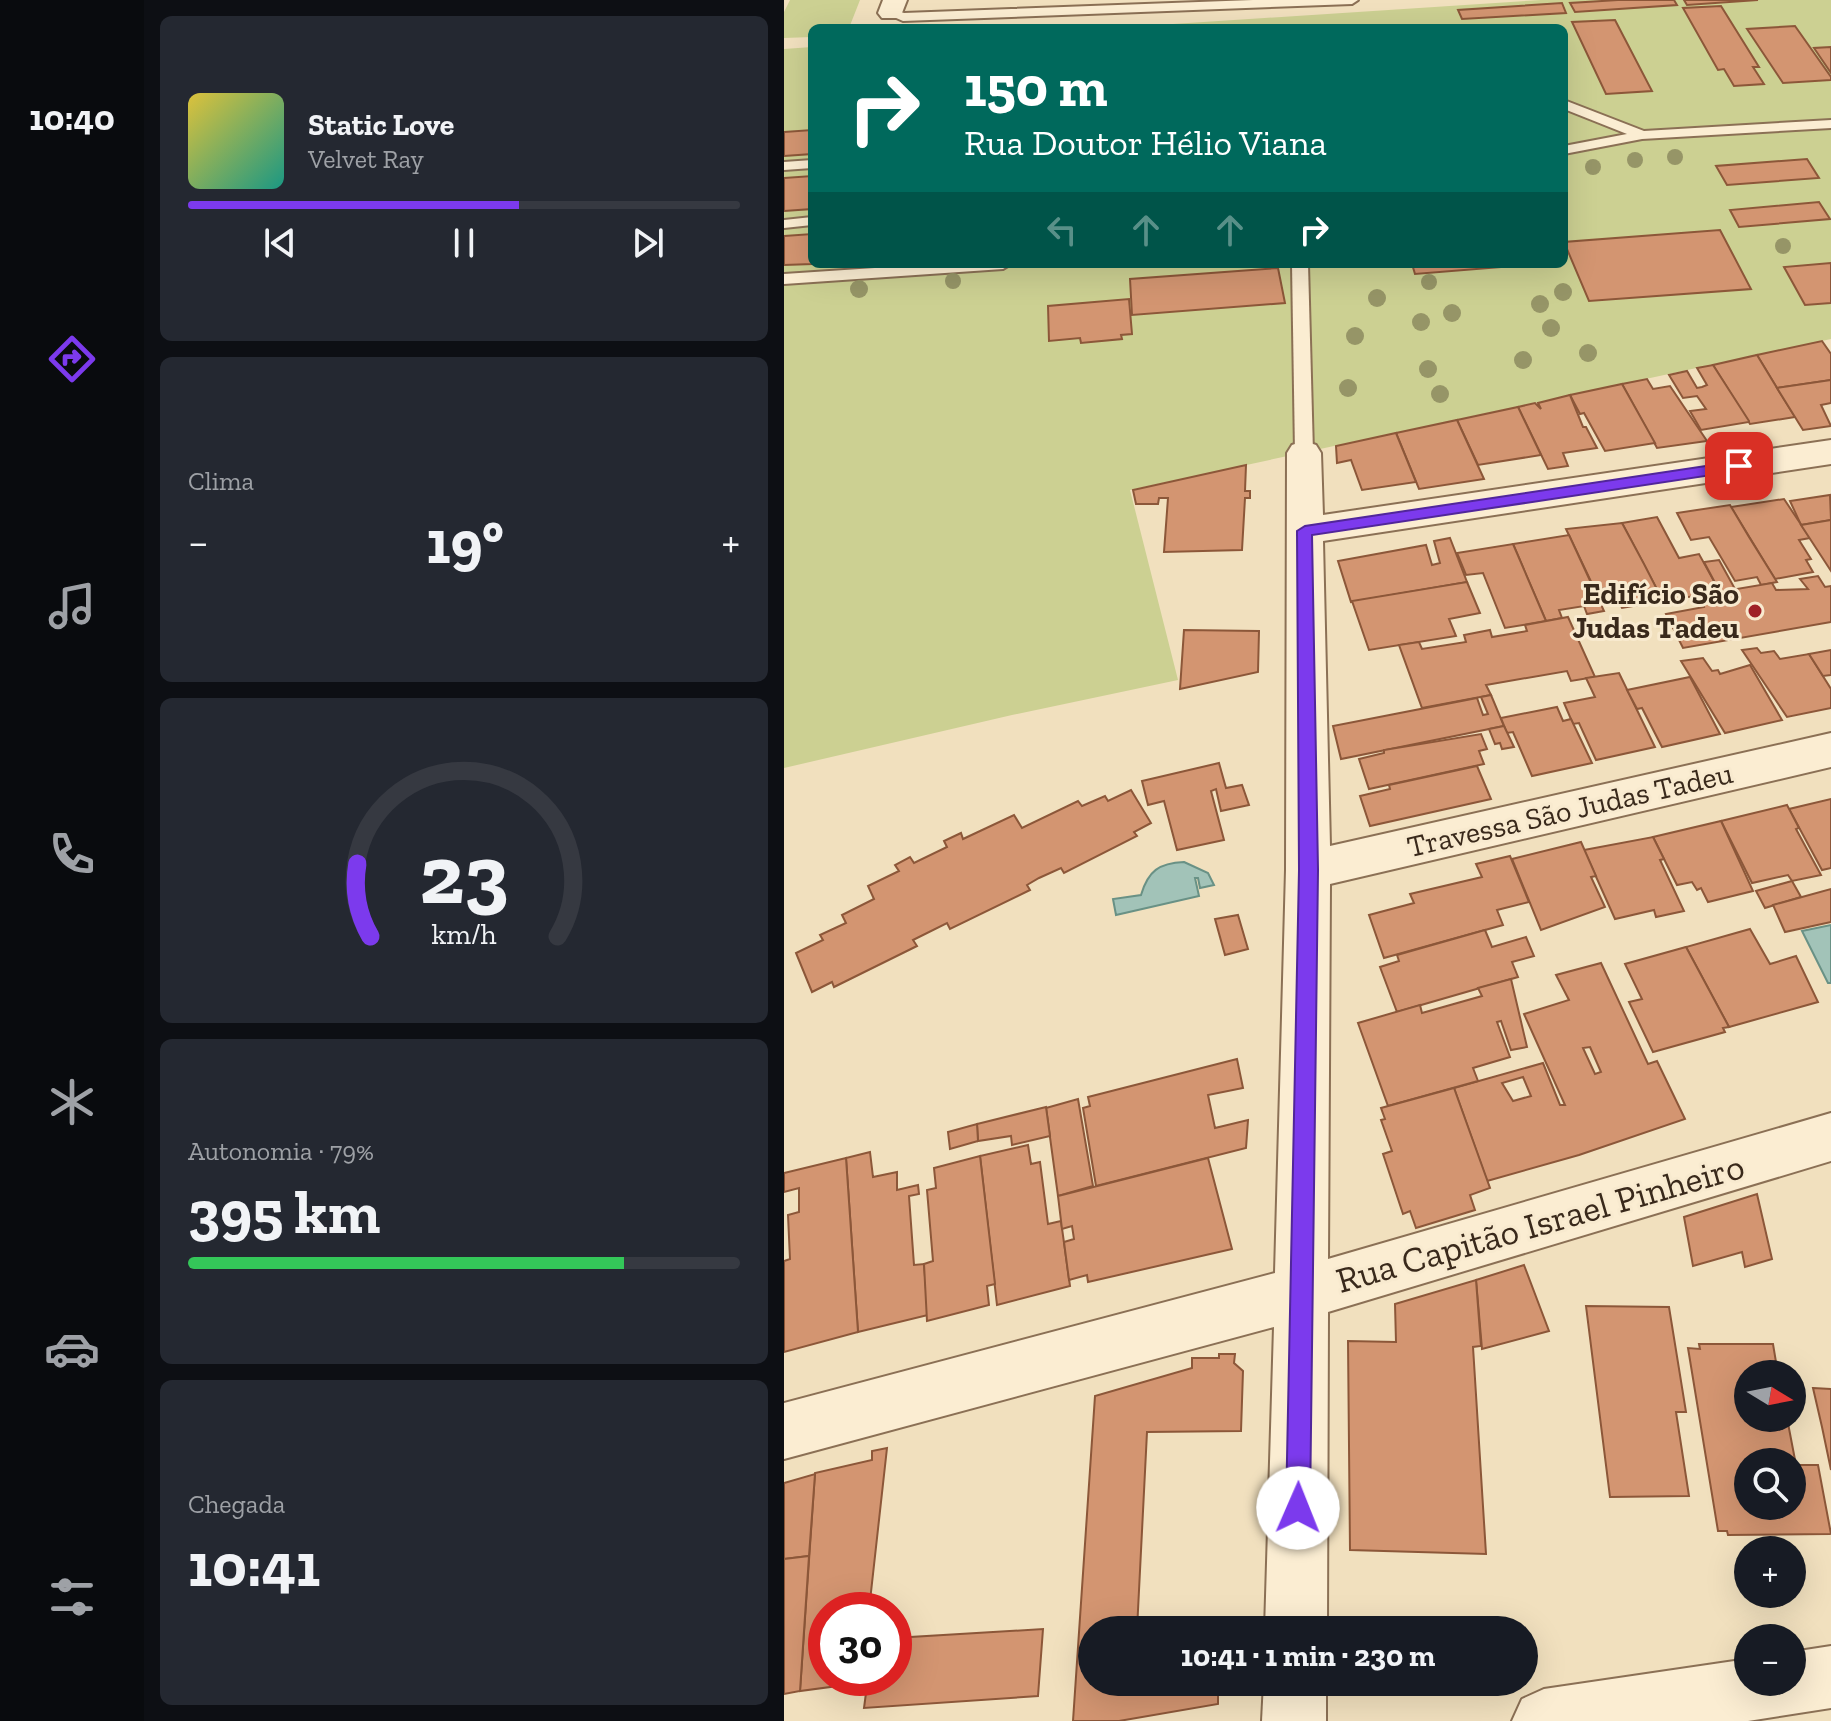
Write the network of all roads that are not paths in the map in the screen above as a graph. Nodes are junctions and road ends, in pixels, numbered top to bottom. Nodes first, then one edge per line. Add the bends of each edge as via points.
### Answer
1 (1352, 0) edge
2 (893, 7) edge
3 (1568, 106) edge
4 (1831, 124) edge
5 (1642, 135) junction
6 (1568, 149) edge
7 (808, 164) edge
8 (784, 166) edge
9 (808, 221) edge
10 (784, 224) edge
11 (945, 268) edge
12 (1300, 268) edge
13 (784, 279) edge
14 (1831, 452) edge
15 (1304, 453) joint
16 (1305, 531) junction
17 (1831, 750) edge
18 (1308, 870) junction
19 (1831, 1137) edge
20 (1302, 1293) junction
21 (784, 1431) edge
22 (1296, 1616) edge
23 (1831, 1677) edge
24 (1295, 1696) edge
25 (1294, 1721) edge
26 (1544, 1721) edge

1 - 2 lane via 903,17
3 - 5 lane
4 - 5 lane
5 - 6 lane
7 - 8 lane
9 - 10 lane
11 - 13 lane
12 - 15 lane
14 - 16 street
15 - 16 street
16 - 18 street
17 - 18 street, Travessa São Judas Tadeu
18 - 20 street
19 - 20 street, Rua Capitão Israel Pinheiro
20 - 21 street, Rua Capitão Israel Pinheiro
20 - 22 street
23 - 26 street
24 - 25 street

